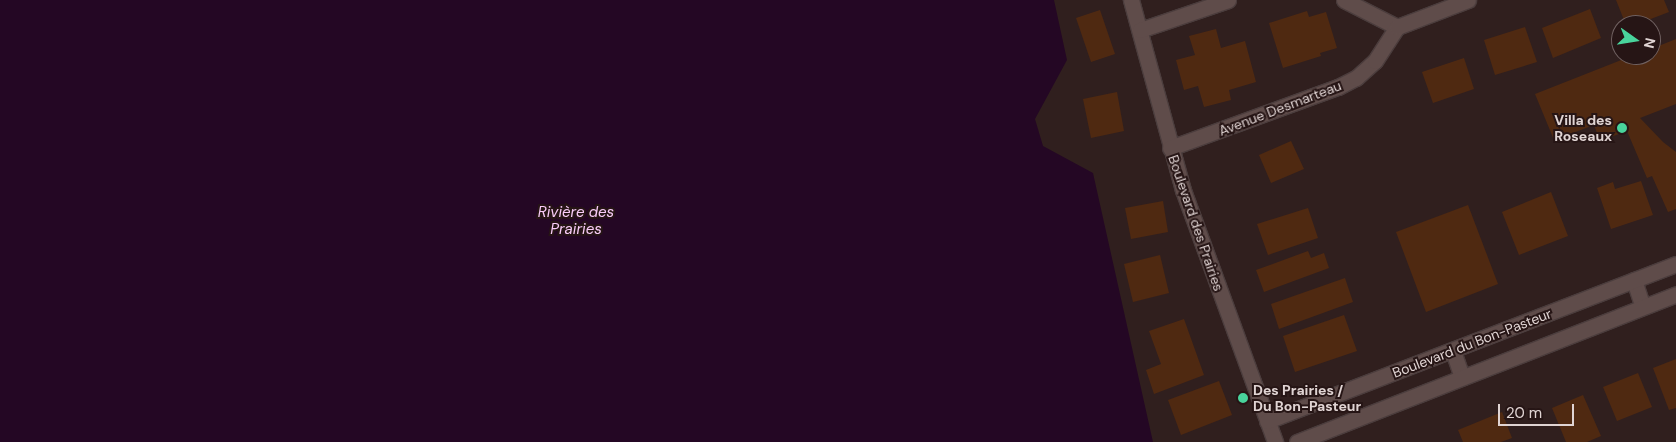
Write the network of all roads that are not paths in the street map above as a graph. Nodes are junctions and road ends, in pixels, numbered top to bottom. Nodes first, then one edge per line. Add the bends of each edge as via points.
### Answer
1 (1131, 0) edge
2 (1228, 0) edge
3 (1344, 0) edge
4 (1468, 0) edge
5 (1398, 27) junction
6 (1140, 30) junction
7 (1170, 148) junction
8 (1676, 264) edge
9 (1634, 280) junction
10 (1676, 294) edge
11 (1643, 307) junction
12 (1452, 351) junction
13 (1462, 377) junction
14 (1267, 421) junction
15 (1275, 442) edge
16 (1297, 442) edge

1 - 6 street, Boulevard des Prairies
2 - 6 street
3 - 5 street
4 - 5 street
5 - 7 street, Avenue Desmarteau via 1375,61 1347,83
6 - 7 street, Boulevard des Prairies
7 - 14 street, Boulevard des Prairies via 1200,240
8 - 9 street, Boulevard du Bon-Pasteur
9 - 11 street
9 - 12 street, Boulevard du Bon-Pasteur
10 - 11 street, Boulevard du Bon-Pasteur
11 - 13 street, Boulevard du Bon-Pasteur
12 - 13 street
12 - 14 street, Boulevard du Bon-Pasteur
13 - 16 street, Boulevard du Bon-Pasteur
14 - 15 street, Boulevard des Prairies

